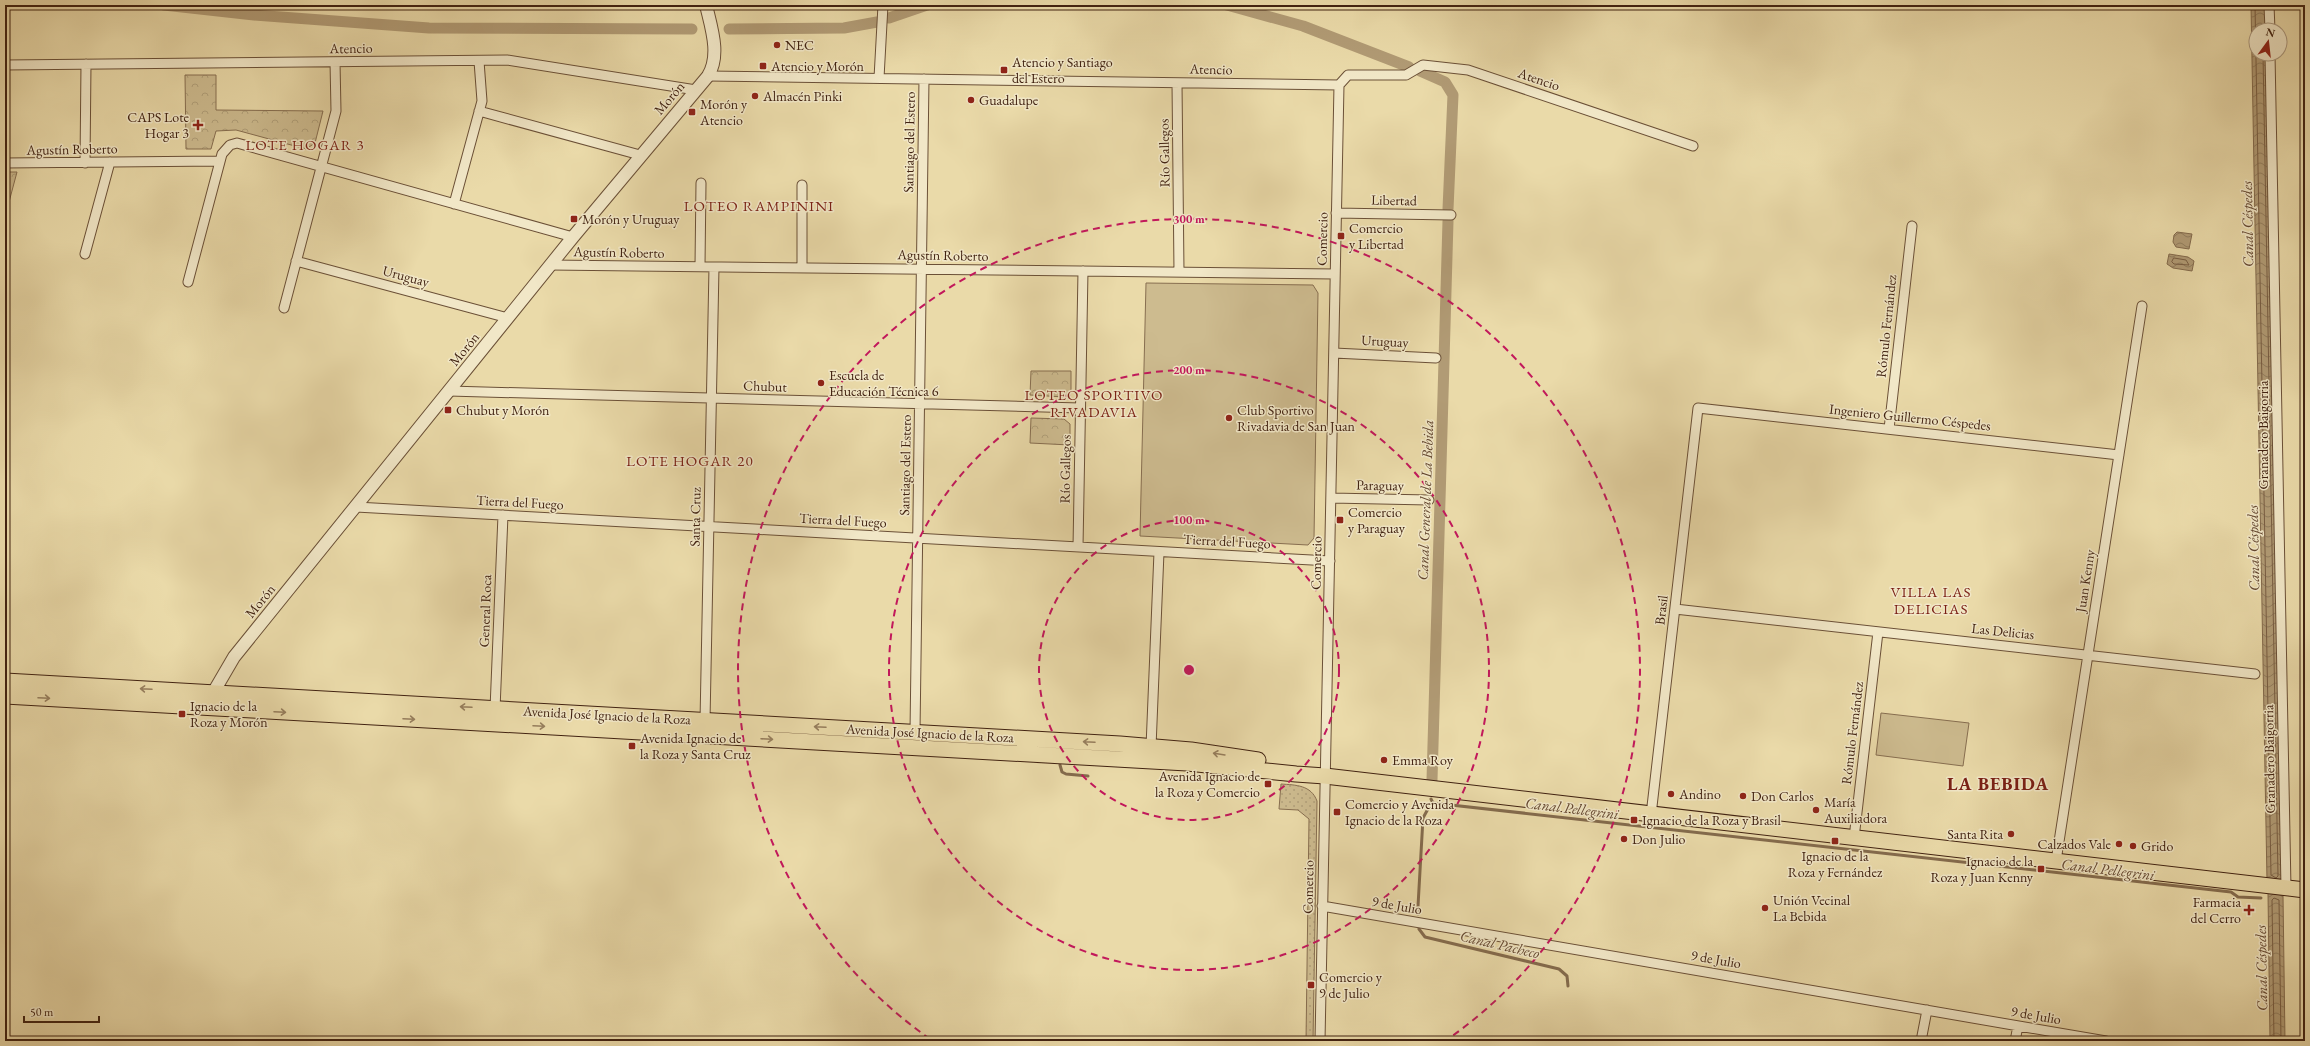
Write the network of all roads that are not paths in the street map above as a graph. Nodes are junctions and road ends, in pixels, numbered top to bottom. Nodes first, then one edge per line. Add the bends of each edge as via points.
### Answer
1 (706, 5) edge
2 (883, 5) edge
3 (2269, 5) edge
4 (2270, 22) edge
5 (479, 61) junction
6 (335, 62) junction
7 (2270, 62) edge
8 (86, 64) junction
9 (5, 65) edge
10 (708, 76) junction
11 (879, 78) junction
12 (924, 79) junction
13 (1177, 83) junction
14 (1339, 85) junction
15 (696, 90) junction
16 (479, 111) junction
17 (1693, 146) dead end
18 (640, 155) junction
19 (220, 161) junction
20 (110, 162) junction
21 (5, 163) edge
22 (85, 163) junction
23 (321, 166) junction
24 (700, 183) dead end
25 (802, 185) dead end
26 (454, 204) junction
27 (1336, 213) junction
28 (1451, 215) dead end
29 (1912, 226) dead end
30 (572, 238) junction
31 (85, 254) dead end
32 (296, 261) junction
33 (550, 265) junction
34 (700, 266) junction
35 (714, 267) junction
36 (802, 268) junction
37 (921, 269) junction
38 (1083, 271) junction
39 (1179, 272) junction
40 (1335, 274) junction
41 (188, 282) dead end
42 (2142, 306) dead end
43 (284, 308) dead end
44 (508, 318) junction
45 (1334, 353) junction
46 (1436, 358) dead end
47 (449, 390) junction
48 (712, 398) junction
49 (920, 404) junction
50 (1080, 408) junction
51 (1698, 408) joint
52 (1889, 429) junction
53 (2119, 455) junction
54 (1331, 498) junction
55 (1429, 500) dead end
56 (356, 507) junction
57 (503, 515) junction
58 (709, 526) junction
59 (918, 538) junction
60 (1078, 547) junction
61 (1158, 552) junction
62 (1330, 561) junction
63 (1675, 609) junction
64 (1878, 632) junction
65 (2088, 655) junction
66 (2255, 674) dead end
67 (5, 681) edge
68 (5, 696) edge
69 (213, 700) junction
70 (495, 709) junction
71 (705, 721) junction
72 (915, 732) junction
73 (1151, 747) junction
74 (1325, 776) junction
75 (1651, 814) junction
76 (1854, 838) junction
77 (2056, 861) junction
78 (2284, 888) junction
79 (2305, 890) edge
80 (1322, 906) junction
81 (1927, 1010) junction
82 (2018, 1026) junction
83 (1320, 1041) edge
84 (1921, 1041) edge
85 (2015, 1041) edge
86 (2106, 1041) edge

1 - 10 street, Morón via 715,57
2 - 11 street
3 - 4 street
5 - 6 street, Atencio
5 - 15 street, Atencio via 507,60
5 - 16 street via 482,101
6 - 8 street, Atencio
6 - 23 street via 336,111
7 - 78 street, Granadero Baigorria
8 - 9 street, Atencio
8 - 22 street
10 - 11 street, Atencio
10 - 15 street, Morón
11 - 12 street, Atencio
12 - 13 street, Atencio
12 - 37 street, Santiago del Estero
13 - 14 street, Atencio
13 - 39 street, Río Gallegos
14 - 17 street, Atencio via 1348,74 1406,75 1424,65 1468,70
14 - 27 street, Comercio
15 - 18 street, Morón
16 - 18 street
16 - 26 street
18 - 30 street, Morón
19 - 20 street, Agustín Roberto
19 - 23 street, Agustín Roberto via 225,150 237,143
19 - 41 street
20 - 22 street, Agustín Roberto
20 - 31 street
21 - 22 street, Agustín Roberto
23 - 26 street, Agustín Roberto
23 - 32 street
24 - 34 street
25 - 36 street
26 - 30 street, Agustín Roberto
27 - 28 street, Libertad
27 - 40 street, Comercio
29 - 52 street, Rómulo Fernández
30 - 33 street, Morón
32 - 43 street
32 - 44 street, Uruguay
33 - 34 street, Agustín Roberto
33 - 44 street, Morón
34 - 35 street, Agustín Roberto
35 - 36 street, Agustín Roberto
35 - 48 street, Santa Cruz
36 - 37 street, Agustín Roberto
37 - 38 street, Agustín Roberto
37 - 49 street, Santiago del Estero
38 - 39 street, Agustín Roberto
38 - 50 street, Río Gallegos
39 - 40 street, Agustín Roberto
40 - 45 street, Comercio
42 - 53 street, Juan Kenny
44 - 47 street, Morón
45 - 46 street, Uruguay
45 - 54 street, Comercio
47 - 48 street, Chubut
47 - 56 street, Morón
48 - 49 street, Chubut
48 - 58 street, Santa Cruz
49 - 50 street, Chubut
49 - 59 street, Santiago del Estero
50 - 60 street, Río Gallegos
51 - 52 street, Ingeniero Guillermo Céspedes
51 - 63 street, Brasil
52 - 53 street, Ingeniero Guillermo Céspedes
53 - 65 street, Juan Kenny
54 - 55 street, Paraguay
54 - 62 street, Comercio
56 - 57 street, Tierra del Fuego
56 - 69 street, Morón via 234,657
57 - 58 street, Tierra del Fuego
57 - 70 street, General Roca
58 - 59 street, Tierra del Fuego
58 - 71 street, Santa Cruz
59 - 60 street, Tierra del Fuego
59 - 72 street, Santiago del Estero
60 - 61 street, Tierra del Fuego
61 - 62 street, Tierra del Fuego
61 - 73 street
62 - 74 street, Comercio
63 - 64 street, Las Delicias
63 - 75 street, Brasil
64 - 65 street, Las Delicias
64 - 76 street, Rómulo Fernández
65 - 66 street, Las Delicias
65 - 77 street, Juan Kenny
69 -> 67 main road, Avenida José Ignacio de la Roza
68 -> 69 main road, Avenida José Ignacio de la Roza
70 -> 69 main road, Avenida José Ignacio de la Roza
69 -> 74 main road, Avenida José Ignacio de la Roza via 1161,761
70 - 71 main road, Avenida José Ignacio de la Roza
72 -> 71 main road, Avenida José Ignacio de la Roza
73 -> 72 main road, Avenida José Ignacio de la Roza
74 -> 73 main road, Avenida José Ignacio de la Roza via 1306,768 1284,764 1192,750
74 - 75 main road, Avenida José Ignacio de la Roza
74 - 80 street, Comercio
75 - 76 main road, Avenida José Ignacio de la Roza
76 - 77 main road, Avenida José Ignacio de la Roza
77 - 78 main road, Avenida José Ignacio de la Roza
78 - 79 main road, Avenida José Ignacio de la Roza
80 - 81 street, 9 de Julio
80 - 83 street, Comercio
81 - 82 street, 9 de Julio
81 - 84 street
82 - 85 street
82 - 86 street, 9 de Julio

